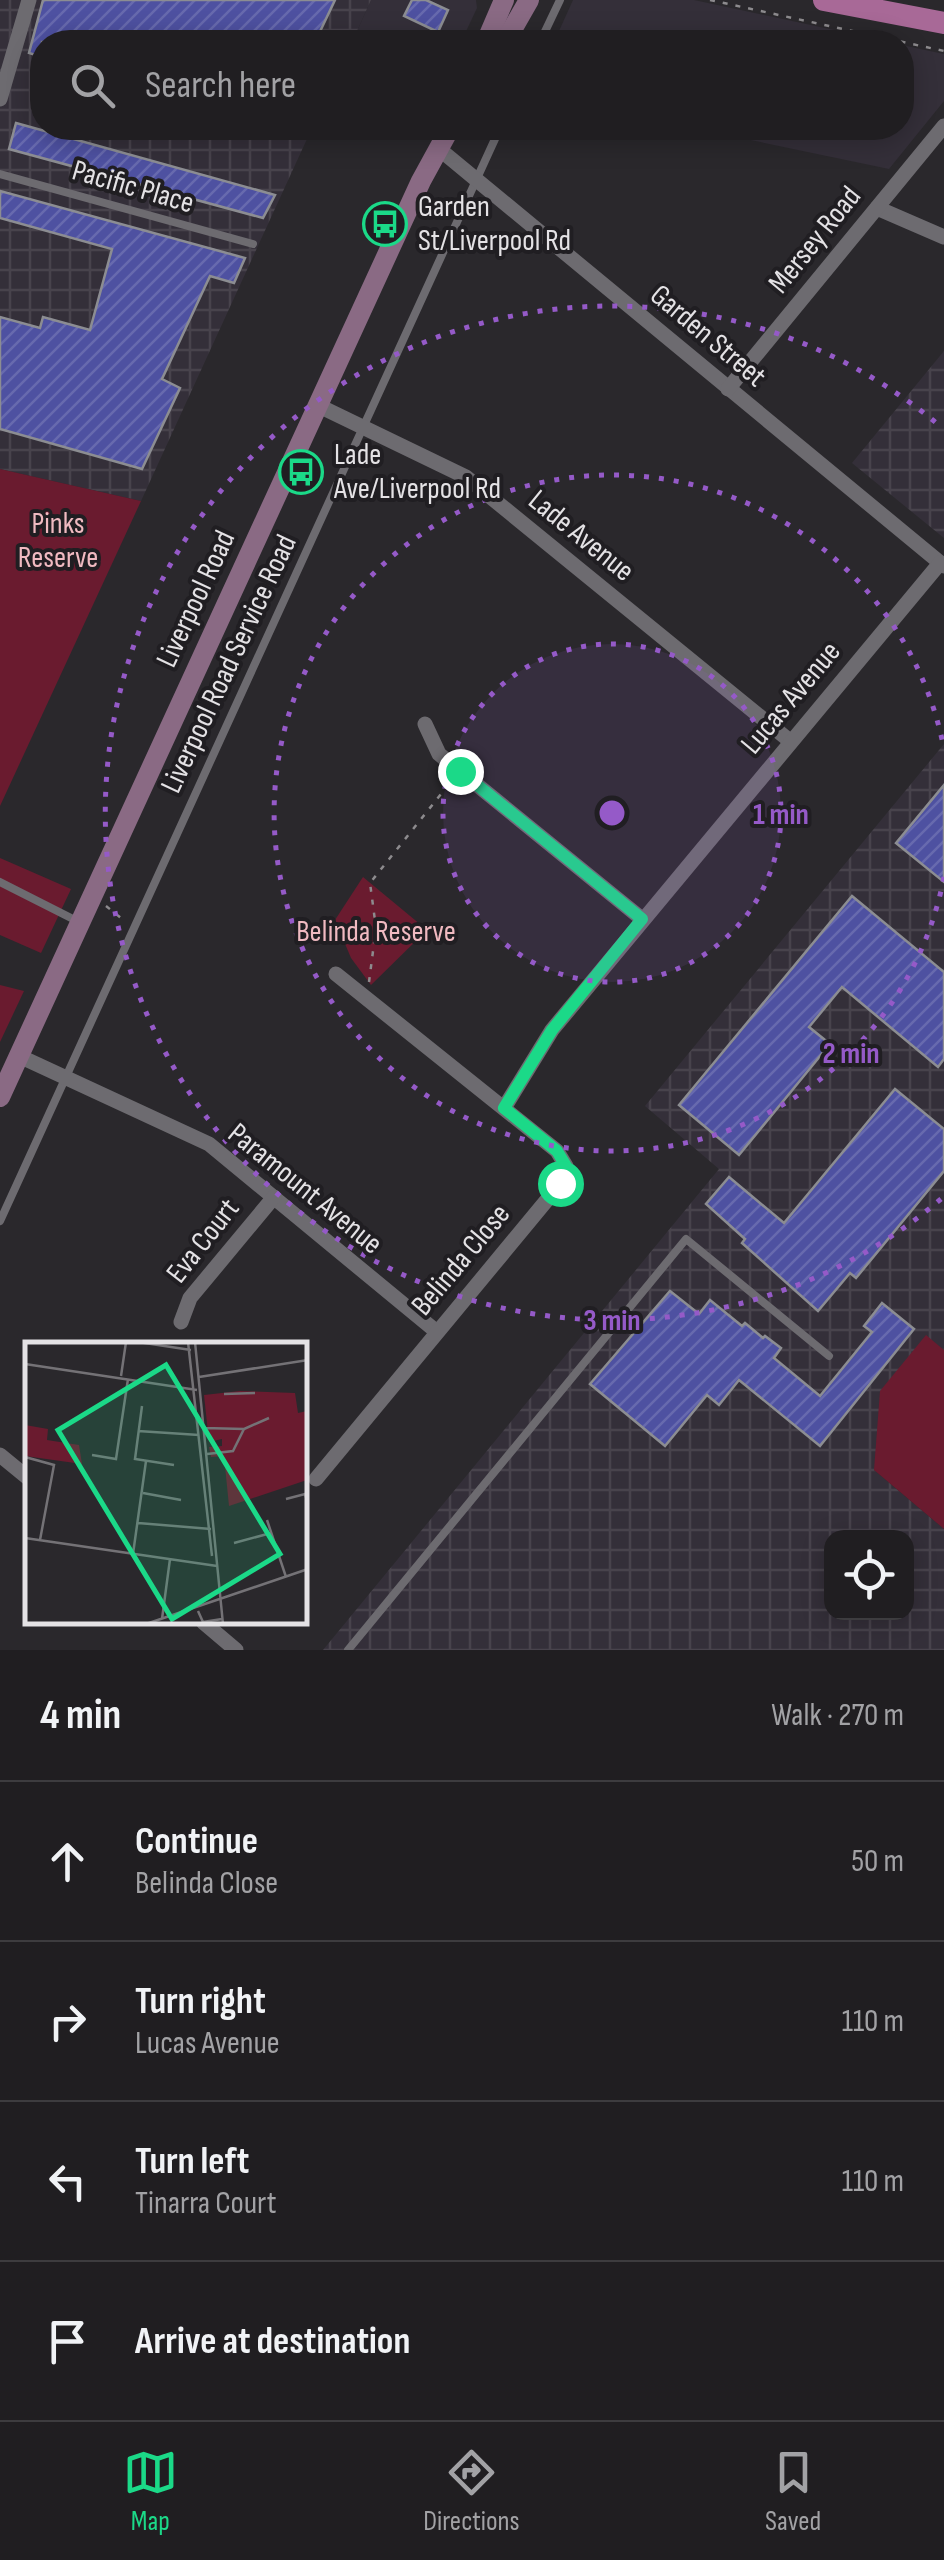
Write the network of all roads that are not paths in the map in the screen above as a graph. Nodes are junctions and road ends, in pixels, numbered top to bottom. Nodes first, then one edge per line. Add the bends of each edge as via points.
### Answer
1 (29, 0) edge
2 (504, 0) edge
3 (530, 0) edge
4 (560, 0) edge
5 (824, 0) edge
6 (944, 23) edge
7 (491, 30) edge
8 (513, 30) edge
9 (546, 30) edge
10 (0, 98) edge
11 (944, 126) edge
12 (443, 140) edge
13 (494, 140) edge
14 (438, 148) junction
15 (0, 174) edge
16 (475, 180) junction
17 (877, 208) junction
18 (944, 236) edge
19 (253, 244) dead end
20 (728, 388) junction
21 (318, 406) junction
22 (362, 428) junction
23 (942, 564) edge
24 (425, 724) dead end
25 (790, 741) junction
26 (0, 882) edge
27 (642, 919) junction
28 (81, 923) junction
29 (336, 974) dead end
30 (18, 1056) junction
31 (65, 1077) junction
32 (0, 1097) edge
33 (504, 1108) junction
34 (274, 1197) junction
35 (0, 1221) edge
36 (181, 1322) dead end
37 (437, 1332) junction
38 (828, 1356) dead end
39 (0, 1456) edge
40 (25, 1476) edge
41 (316, 1479) dead end
42 (207, 1625) edge
43 (236, 1650) edge
44 (348, 1650) edge

1 - 10 street
2 - 7 main road
3 - 8 main road
4 - 9 lane
5 - 6 main road
11 - 17 street, Mersey Road
12 - 14 main road, Liverpool Road
13 - 16 lane, Liverpool Road Service Road
14 - 16 street, Garden Street
14 - 21 main road, Liverpool Road
15 - 19 lane, Pacific Place
16 - 20 street, Garden Street
16 - 22 lane, Liverpool Road Service Road
17 - 18 street
17 - 20 street, Mersey Road
20 - 23 street, Garden Street
21 - 22 street, Lade Avenue
21 - 28 main road, Liverpool Road
22 - 25 street, Lade Avenue via 466,476
22 - 31 lane, Liverpool Road Service Road
23 - 25 street, Lucas Avenue
24 - 27 street via 439,754
25 - 27 street, Lucas Avenue
26 - 28 lane
27 - 33 street, Lucas Avenue via 552,1030
28 - 30 main road, Liverpool Road
29 - 33 street, Belinda Close
30 - 31 street, Paramount Avenue
30 - 32 main road, Liverpool Road
31 - 34 street, Paramount Avenue via 203,1140
31 - 35 lane, Liverpool Road Service Road
33 - 37 street, Belinda Close via 557,1151 564,1175
34 - 36 street, Eva Court via 190,1298
34 - 37 street, Paramount Avenue
37 - 41 street, Belinda Close
38 - 44 lane via 686,1239
39 - 40 street
42 - 43 street

